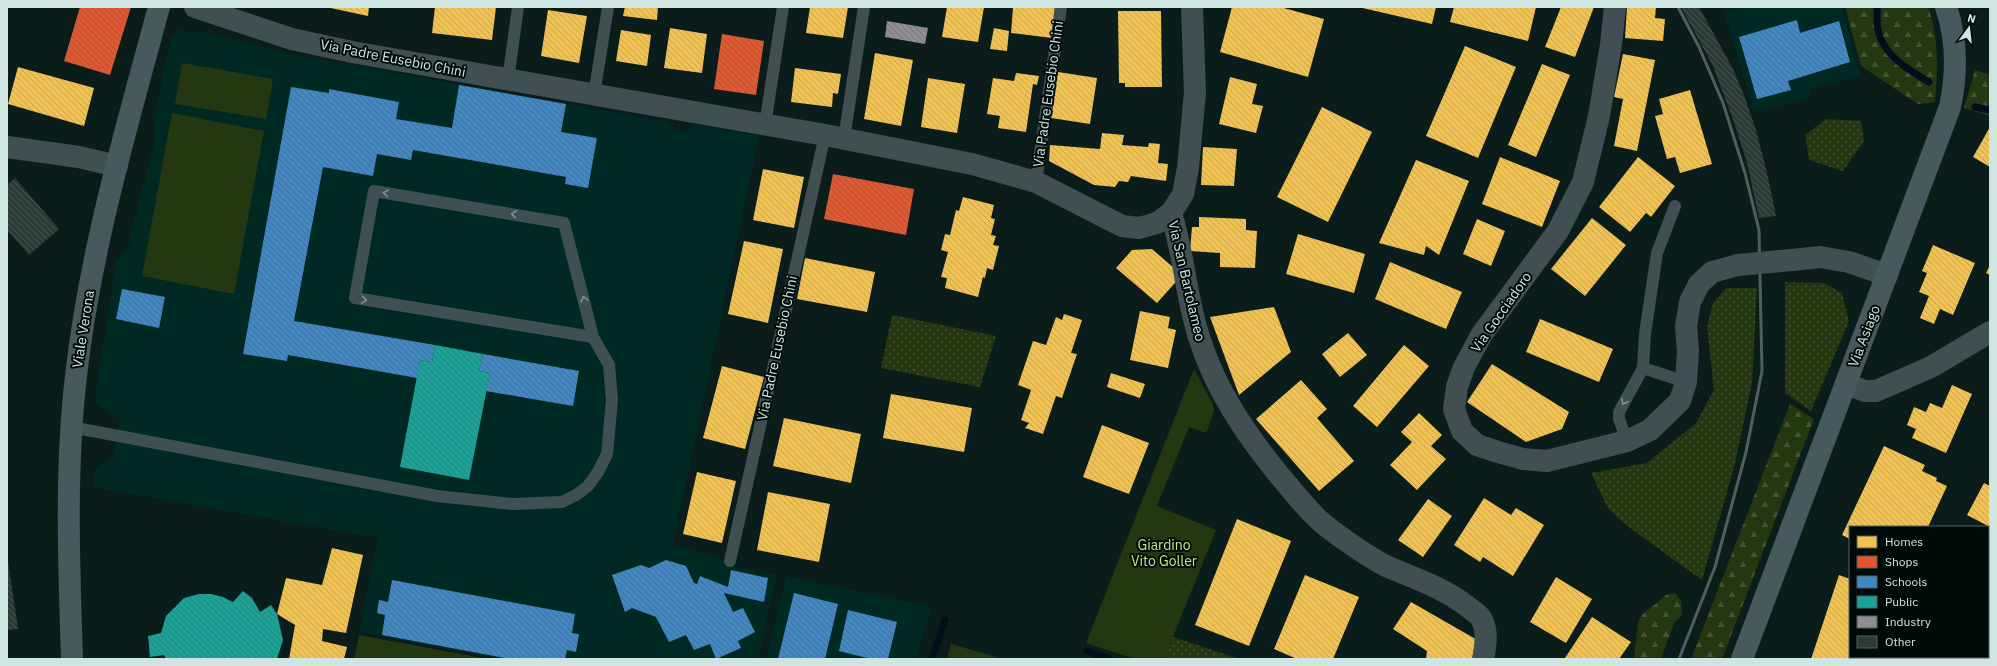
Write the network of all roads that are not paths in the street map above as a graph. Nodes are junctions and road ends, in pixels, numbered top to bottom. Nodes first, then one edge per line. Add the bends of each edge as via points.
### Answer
1 (159, 7) edge
2 (195, 7) edge
3 (518, 7) edge
4 (608, 7) edge
5 (783, 7) edge
6 (864, 7) edge
7 (1061, 7) edge
8 (1192, 7) edge
9 (1614, 7) edge
10 (1946, 7) edge
11 (508, 80) junction
12 (594, 95) junction
13 (766, 125) junction
14 (834, 137) junction
15 (7, 147) edge
16 (117, 166) junction
17 (1036, 182) junction
18 (1675, 206) dead end
19 (1171, 213) junction
20 (1887, 275) junction
21 (1990, 332) edge
22 (594, 337) junction
23 (1643, 368) junction
24 (1686, 382) junction
25 (1846, 384) junction
26 (71, 427) junction
27 (1626, 441) junction
28 (730, 561) dead end
29 (72, 659) edge
30 (1483, 659) edge
31 (1742, 659) edge

1 - 16 main road, Viale Verona
2 - 11 street, Via Padre Eusebio Chini via 292,39
3 - 11 lane
4 - 12 lane
5 - 13 lane
6 - 14 lane, Via Padre Eusebio Chini
7 - 17 lane, Via Padre Eusebio Chini
8 - 19 street, Via San Bartolameo via 1195,92 1188,168 1183,194
9 - 27 street, Via Gocciadoro via 1611,44 1599,116 1582,182 1558,231 1482,334 1464,367 1454,409 1462,431 1477,445 1523,459 1548,461
10 - 20 main road, Via Asiago via 1954,44 1954,87 1950,107
11 - 12 street, Via Padre Eusebio Chini
12 - 13 street, Via Padre Eusebio Chini
13 - 14 street, Via Padre Eusebio Chini
14 - 17 street, Via Padre Eusebio Chini via 972,164
14 - 28 lane, Via Padre Eusebio Chini
15 - 16 street via 79,157
16 - 26 main road, Viale Verona via 88,294
17 - 19 street, Via Padre Eusebio Chini via 1122,226 1139,228 1157,223
18 - 23 lane via 1657,253
19 - 30 street, Via San Bartolameo via 1179,238 1199,337 1227,403 1248,436 1297,497 1320,521 1385,565 1429,576 1446,592 1480,616 1485,628 1486,642
20 - 24 street, Via Gocciadoro, bridge via 1849,262 1820,257 1738,265 1712,272 1698,284 1690,302 1686,326
20 - 25 main road, Via Asiago
21 - 25 street via 1931,367 1876,391 1865,391
22 -> 22 lane via 564,223 374,191 355,298
22 - 26 lane via 609,365 612,400 607,454 588,486 576,496 562,502 513,504 437,496
23 - 24 lane
23 -> 27 lane via 1619,412
24 - 27 street, Via Gocciadoro via 1680,401 1650,430
25 - 31 main road, Via Asiago
26 - 29 main road, Viale Verona

